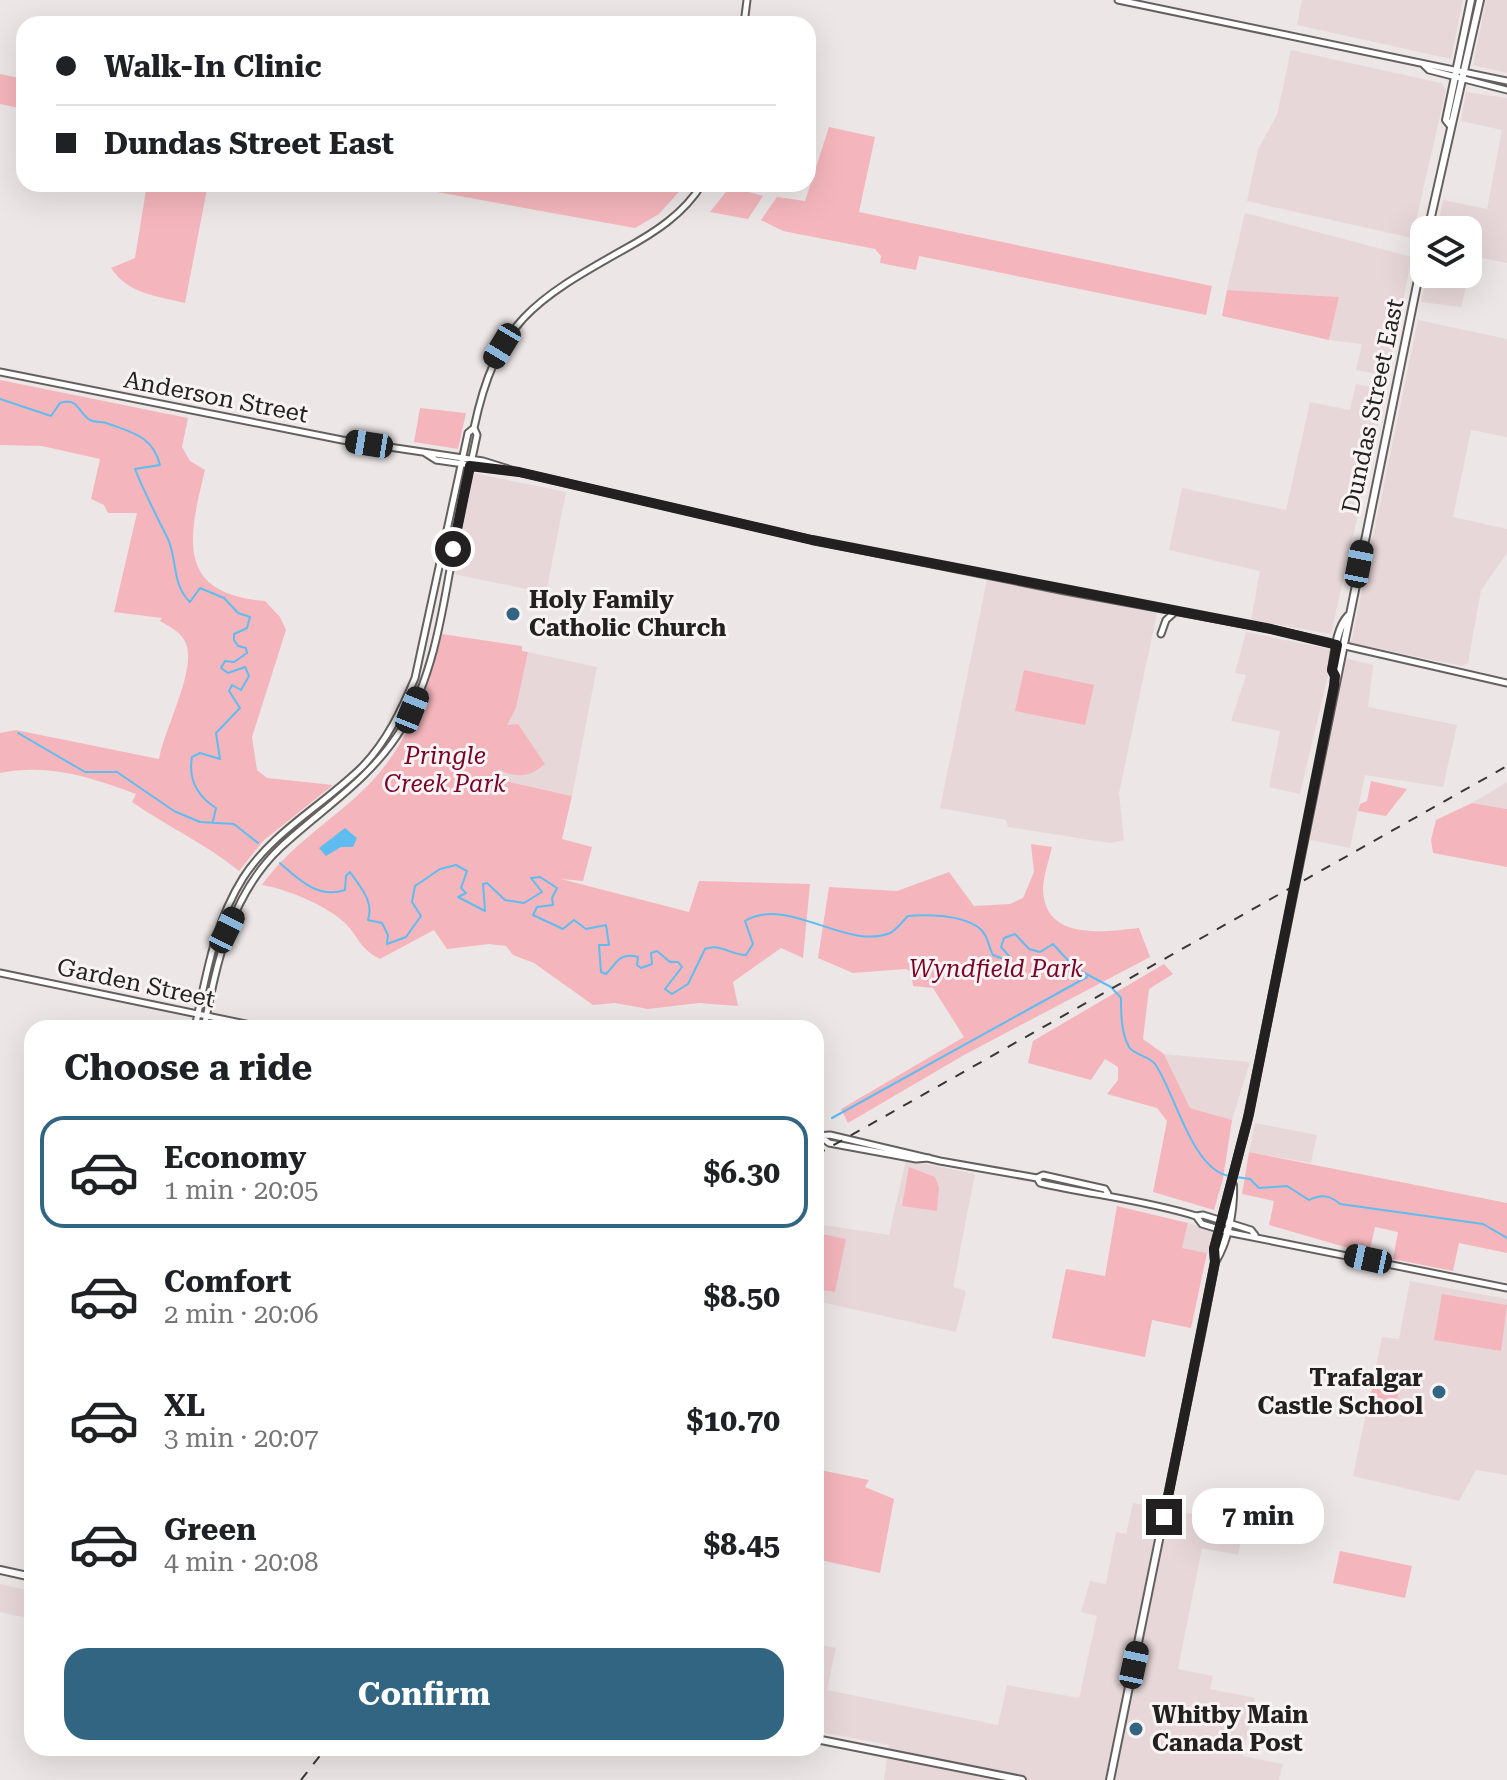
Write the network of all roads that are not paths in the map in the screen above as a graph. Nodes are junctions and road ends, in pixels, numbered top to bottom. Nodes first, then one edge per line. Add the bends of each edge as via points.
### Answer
1 (1118, 0) edge
2 (1471, 0) edge
3 (1480, 0) edge
4 (1465, 71) junction
5 (1456, 73) junction
6 (1463, 79) junction
7 (1507, 81) edge
8 (1507, 90) edge
9 (1450, 125) junction
10 (696, 192) edge
11 (1431, 216) edge
12 (1416, 288) edge
13 (0, 372) edge
14 (474, 428) junction
15 (462, 461) junction
16 (471, 462) junction
17 (1176, 611) junction
18 (1161, 634) dead end
19 (1341, 647) junction
20 (1507, 683) edge
21 (0, 973) edge
22 (198, 1014) junction
23 (206, 1016) junction
24 (197, 1020) edge
25 (205, 1020) edge
26 (226, 1020) edge
27 (824, 1136) edge
28 (824, 1140) edge
29 (907, 1150) junction
30 (896, 1156) junction
31 (929, 1158) junction
32 (1224, 1226) junction
33 (1507, 1288) edge
34 (0, 1570) edge
35 (24, 1575) edge
36 (824, 1741) edge
37 (1110, 1779) edge
38 (1022, 1780) edge

1 - 5 main road
2 - 5 main road
3 - 4 main road
4 - 5 main road
4 - 6 main road
4 - 7 main road
5 - 6 main road
5 - 9 main road via 1446,120
6 - 8 main road
6 - 9 main road
9 - 11 main road
10 - 14 main road via 652,234 567,281 510,330 493,361
12 - 19 main road, Dundas Street East
13 - 15 main road, Anderson Street
14 - 15 main road
14 - 16 main road
15 - 16 main road, Anderson Street
15 - 22 main road via 415,678 401,711 363,766 270,845 244,876 215,936
16 - 17 main road, Anderson Street via 812,540
16 - 23 main road via 436,635 412,710 369,772 283,846 247,889 223,942
17 - 18 main road
17 - 19 main road, Anderson Street
19 - 20 main road, Anderson Street
19 - 32 main road, Dundas Street East via 1332,670 1335,676
21 - 22 main road, Garden Street
22 - 23 main road, Garden Street
22 - 24 main road
23 - 25 main road
23 - 26 main road, Garden Street
27 - 29 main road
28 - 30 main road
29 - 30 main road
29 - 31 main road
30 - 31 main road
31 - 32 main road via 1108,1194
32 - 33 main road
32 - 37 main road, Dundas Street East
34 - 35 main road
36 - 38 main road

